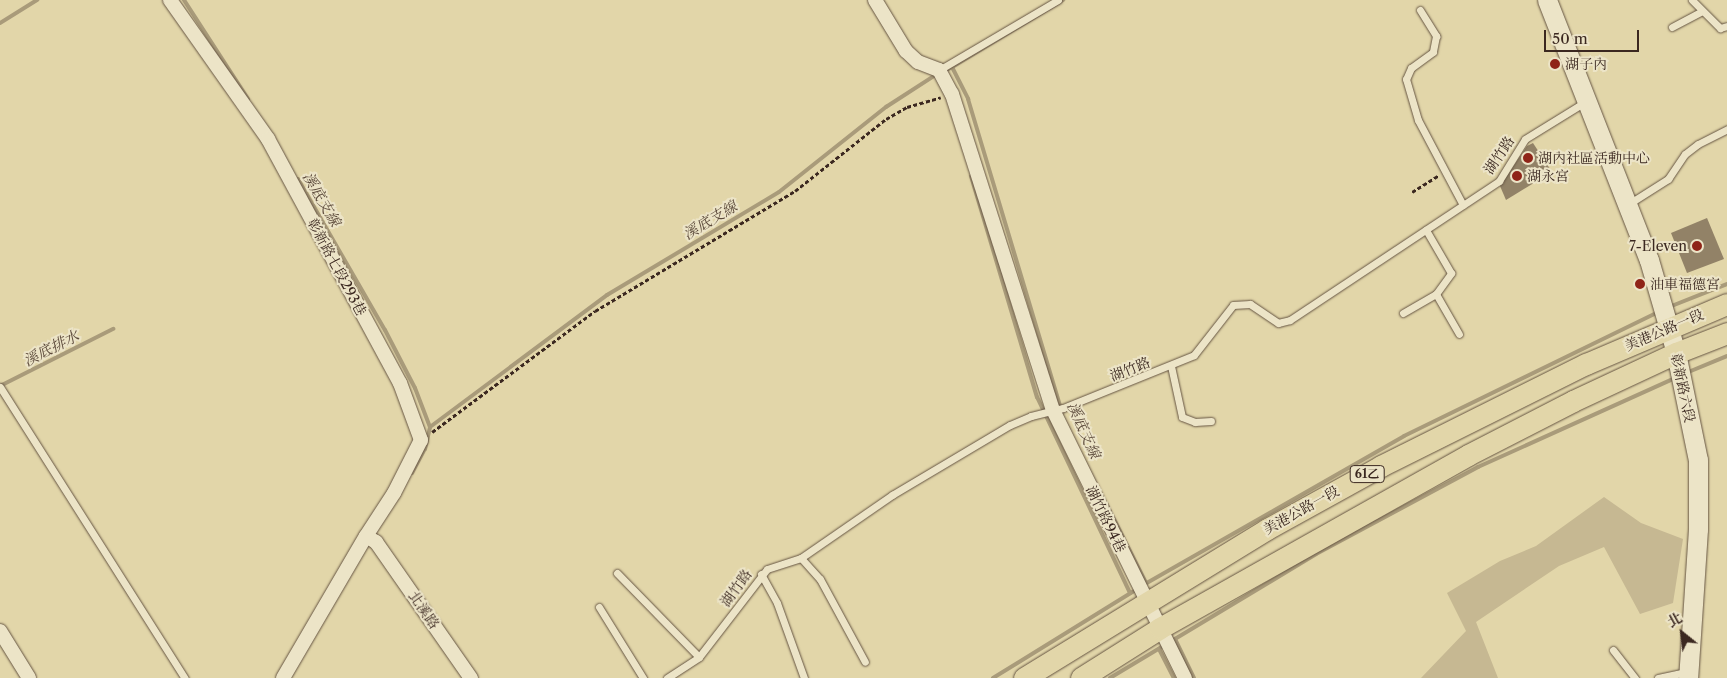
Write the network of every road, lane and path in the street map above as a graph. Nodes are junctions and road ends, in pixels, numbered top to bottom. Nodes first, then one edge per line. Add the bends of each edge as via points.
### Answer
1 (170, 0) edge
2 (875, 0) edge
3 (1058, 0) edge
4 (1547, 0) edge
5 (1692, 0) edge
6 (1420, 10) dead end
7 (1702, 11) junction
8 (1727, 26) edge
9 (1672, 27) dead end
10 (939, 70) junction
11 (952, 94) junction
12 (1587, 100) junction
13 (1727, 129) edge
14 (1445, 171) junction
15 (1412, 192) dead end
16 (1463, 205) junction
17 (1627, 205) junction
18 (1426, 230) junction
19 (1436, 294) junction
20 (1727, 304) edge
21 (1403, 313) dead end
22 (1669, 326) junction
23 (1727, 332) edge
24 (1458, 334) dead end
25 (1676, 352) junction
26 (1171, 366) junction
27 (1, 389) edge
28 (1053, 410) junction
29 (1211, 421) dead end
30 (421, 440) junction
31 (371, 539) junction
32 (801, 558) junction
33 (618, 573) dead end
34 (761, 574) junction
35 (1145, 601) junction
36 (600, 607) dead end
37 (1160, 628) junction
38 (0, 631) edge
39 (1613, 650) dead end
40 (699, 657) junction
41 (865, 662) dead end
42 (1687, 675) edge
43 (30, 678) edge
44 (185, 678) edge
45 (283, 678) edge
46 (471, 678) edge
47 (644, 678) edge
48 (666, 678) edge
49 (804, 678) edge
50 (1024, 678) edge
51 (1081, 678) edge
52 (1185, 678) edge
53 (1635, 678) edge
54 (1658, 678) edge

1 - 30 street, 彰新路七段293巷 via 268,139 400,383
2 - 10 street via 906,50 918,62
3 - 10 lane
4 - 12 street, 彰新路六段
5 - 7 lane
6 - 14 lane via 1436,36 1433,52 1410,68 1406,79 1418,120
7 - 8 lane via 1720,28
7 - 9 lane
10 - 11 street, 湖竹路94巷
11 - 28 street, 湖竹路94巷
11 - 30 path via 907,107 886,119 794,191 595,311
12 - 16 lane, 湖竹路 via 1525,138 1499,182
12 - 17 street, 彰新路六段
13 - 17 lane via 1698,144 1685,154 1668,179
14 - 15 path
14 - 16 lane
16 - 18 lane, 湖竹路
17 - 22 street, 彰新路六段 via 1649,260
18 - 19 lane via 1450,273
18 - 26 lane, 湖竹路 via 1290,320 1278,323 1250,304 1233,305 1194,356
19 - 21 lane
19 - 24 lane
20 - 22 main road, 美港公路一段 / 61乙
22 - 25 street, 彰新路六段
22 - 35 main road, 美港公路一段 / 61乙 via 1381,466
23 - 25 main road, 美港公路一段 / 61乙
25 - 37 main road, 美港公路一段 / 61乙 via 1468,455
25 - 42 street, 彰新路六段 via 1698,460 1698,529
26 - 28 lane, 湖竹路
26 - 29 lane via 1182,417 1195,422
27 - 44 lane
28 - 32 lane, 湖竹路 via 1010,425 892,495
28 - 35 street, 湖竹路94巷
30 - 31 street
31 - 45 street
31 - 46 street, 北溪路
32 - 34 lane, 湖竹路 via 778,563
32 - 41 lane via 820,578
33 - 40 lane
34 - 40 lane, 湖竹路
34 - 49 lane via 777,603
35 - 37 street, 湖竹路94巷
35 - 50 main road, 美港公路一段 / 61乙
36 - 47 lane
37 - 51 main road, 美港公路一段 / 61乙
37 - 52 street, 湖竹路94巷
38 - 43 street
39 - 53 lane
40 - 48 lane, 湖竹路
42 - 54 lane

